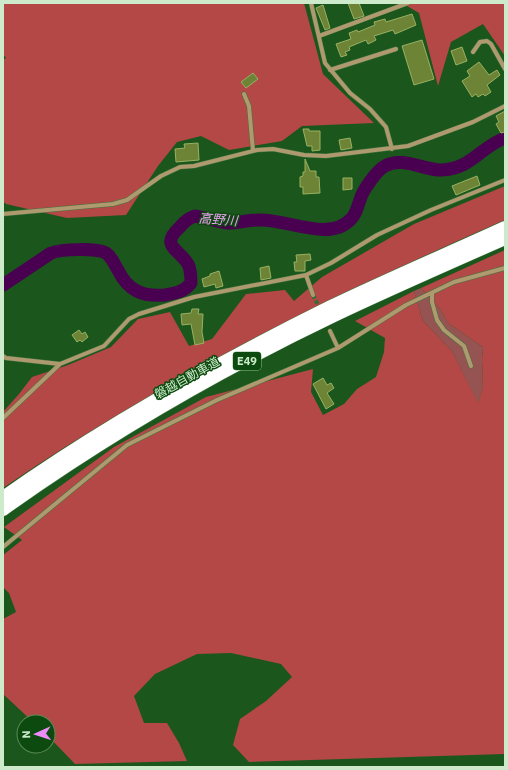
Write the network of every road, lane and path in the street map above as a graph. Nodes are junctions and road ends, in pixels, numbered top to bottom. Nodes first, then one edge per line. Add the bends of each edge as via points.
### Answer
1 (311, 3) edge
2 (408, 3) edge
3 (319, 36) junction
4 (396, 49) dead end
5 (473, 52) dead end
6 (330, 70) junction
7 (505, 70) edge
8 (244, 94) dead end
9 (505, 106) edge
10 (392, 148) junction
11 (253, 151) junction
12 (505, 180) edge
13 (3, 214) edge
14 (505, 227) edge
15 (505, 239) edge
16 (505, 268) edge
17 (306, 275) junction
18 (432, 293) junction
19 (313, 295) tunnel mouth
20 (330, 331) dead end
21 (338, 348) junction
22 (3, 356) edge
23 (60, 364) junction
24 (471, 366) dead end
25 (3, 418) edge
26 (3, 497) edge
27 (3, 510) edge
28 (3, 546) edge

1 - 3 street
2 - 3 street
3 - 6 street via 325,63
4 - 6 street
5 - 7 street via 480,42 487,41
6 - 10 street via 386,127
8 - 11 street via 249,106
9 - 10 street via 442,134 408,146
10 - 11 street via 326,156 273,149
11 - 13 street via 194,166 180,167 161,176 127,200 113,204
12 - 17 street via 377,235
14 - 26 highway, 磐越自動車道 / E49 via 330,307 245,350 116,422
15 - 27 highway, 磐越自動車道 / E49 via 333,317 236,367 122,432
16 - 18 street via 454,282
17 - 19 street
17 - 23 street via 194,297 139,314 129,319 104,346
18 - 21 street via 406,305
18 - 24 street via 437,320 444,330 464,346
20 - 21 street
21 - 28 street via 217,400 127,446
22 - 23 street
23 - 25 street

